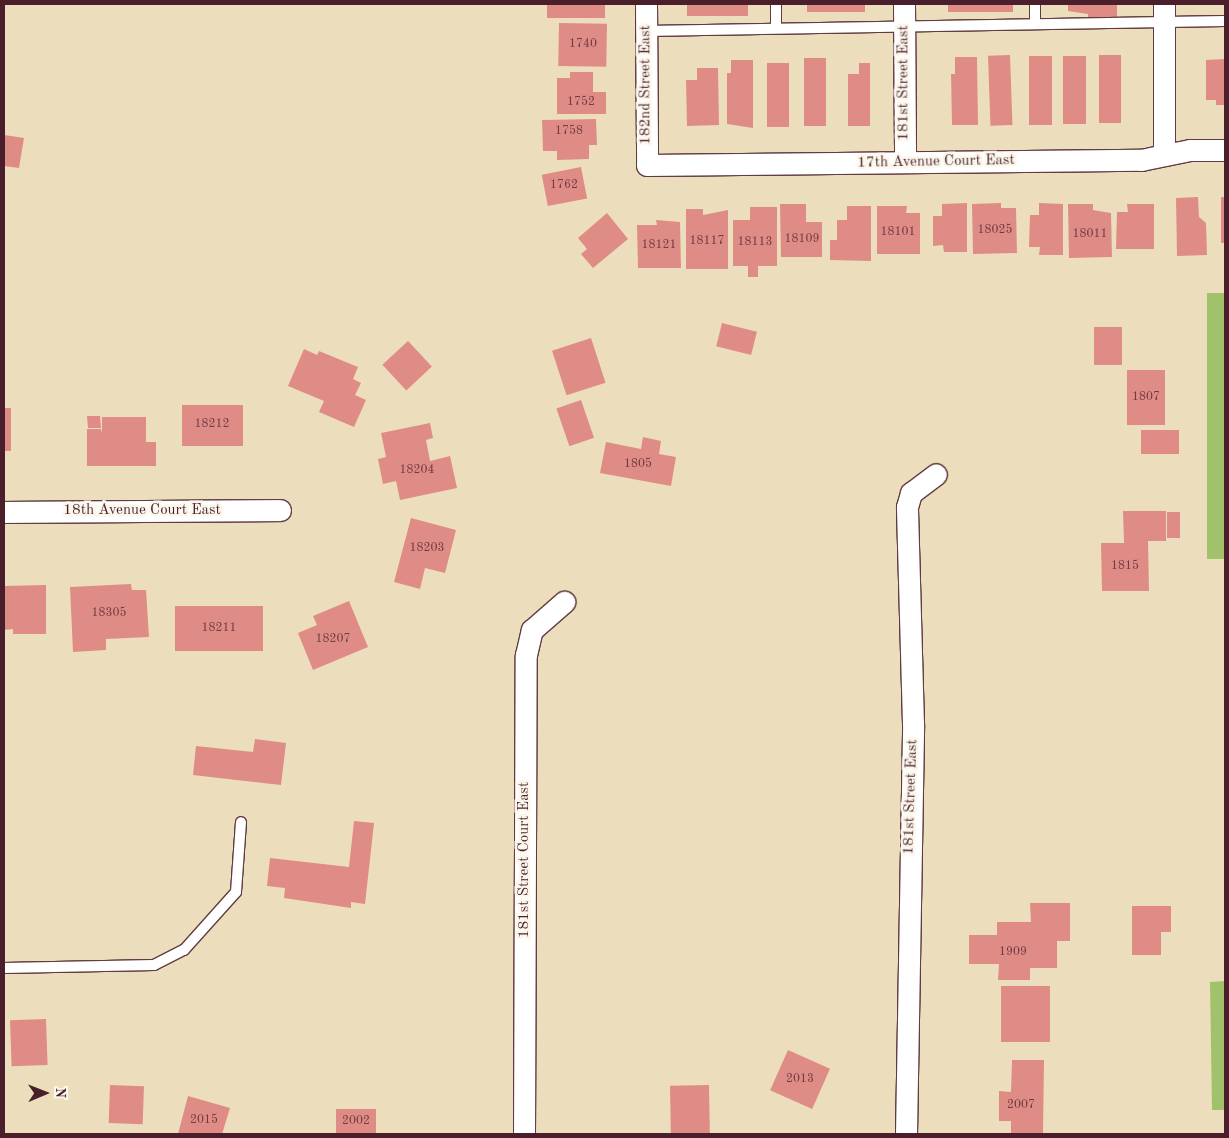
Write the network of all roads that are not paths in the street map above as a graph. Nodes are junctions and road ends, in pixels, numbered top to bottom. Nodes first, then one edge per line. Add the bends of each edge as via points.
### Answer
1 (646, 4) edge
2 (776, 4) edge
3 (904, 4) edge
4 (1035, 4) edge
5 (1164, 13) edge
6 (1225, 21) edge
7 (1035, 24) junction
8 (904, 26) junction
9 (776, 28) junction
10 (646, 31) junction
11 (1225, 150) edge
12 (1164, 155) junction
13 (905, 162) junction
14 (647, 165) joint
15 (936, 474) dead end
16 (280, 510) dead end
17 (4, 512) edge
18 (564, 602) dead end
19 (241, 822) dead end
20 (4, 968) edge
21 (524, 1134) edge
22 (906, 1134) edge

1 - 10 street, 182nd Street East
2 - 9 lane
3 - 8 street, 181st Street East
4 - 7 lane
5 - 6 lane
5 - 7 lane
5 - 12 street
7 - 8 lane
8 - 9 lane
8 - 13 street, 181st Street East
9 - 10 lane
10 - 14 street, 182nd Street East
11 - 12 street, 17th Avenue Court East via 1190,150
12 - 13 street, 17th Avenue Court East via 1141,160
13 - 14 street, 17th Avenue Court East
15 - 22 street, 181st Street East via 911,492 907,507 913,724
16 - 17 street, 18th Avenue Court East
18 - 21 street, 181st Street Court East via 532,630 526,655
19 - 20 lane via 236,892 184,950 154,966

